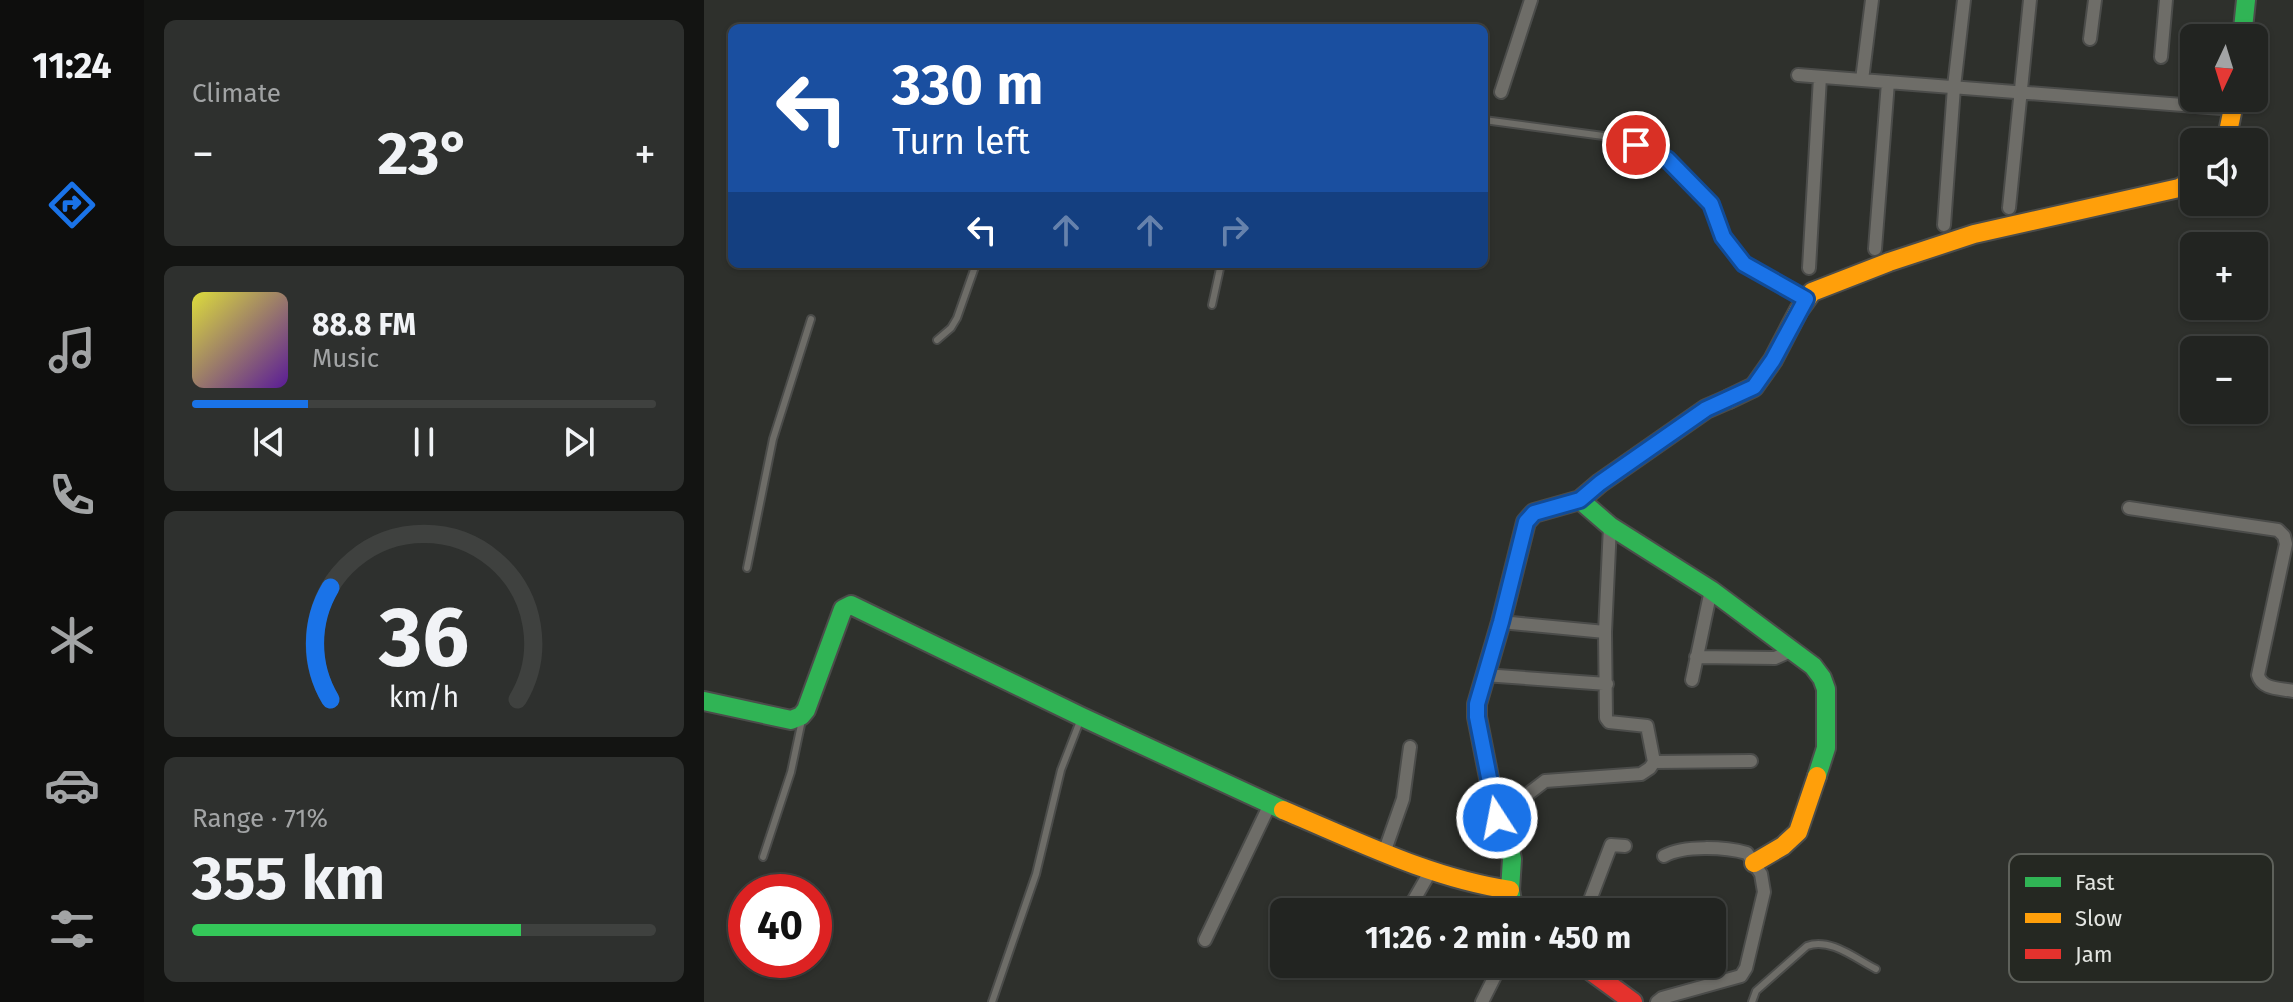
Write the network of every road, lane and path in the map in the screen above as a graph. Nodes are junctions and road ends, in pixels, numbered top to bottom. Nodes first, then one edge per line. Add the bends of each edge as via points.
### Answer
1 (1531, 0) edge
2 (1872, 0) edge
3 (1964, 0) edge
4 (2030, 0) edge
5 (2095, 0) edge
6 (2166, 0) edge
7 (2246, 0) edge
8 (2243, 24) edge
9 (2090, 39) dead end
10 (2161, 57) dead end
11 (1798, 75) dead end
12 (1820, 77) junction
13 (1862, 80) junction
14 (1888, 82) junction
15 (1954, 87) junction
16 (1501, 92) dead end
17 (2020, 93) junction
18 (2180, 100) edge
19 (1488, 121) edge
20 (2180, 187) edge
21 (2009, 208) dead end
22 (1944, 225) dead end
23 (1875, 249) dead end
24 (975, 268) edge
25 (1220, 268) edge
26 (1809, 268) dead end
27 (1806, 299) junction
28 (1212, 305) dead end
29 (811, 319) dead end
30 (937, 340) dead end
31 (1580, 500) junction
32 (2129, 508) dead end
33 (1610, 526) junction
34 (747, 568) dead end
35 (1711, 590) junction
36 (1501, 622) junction
37 (1605, 632) junction
38 (1793, 650) junction
39 (1696, 657) junction
40 (1484, 675) junction
41 (1692, 680) dead end
42 (1607, 684) junction
43 (2293, 691) edge
44 (704, 701) edge
45 (803, 713) junction
46 (1082, 717) junction
47 (1410, 747) dead end
48 (1751, 761) dead end
49 (1654, 762) junction
50 (1270, 804) junction
51 (1497, 818) junction
52 (1625, 846) dead end
53 (1384, 853) junction
54 (1664, 856) dead end
55 (763, 857) dead end
56 (1754, 863) junction
57 (1430, 872) junction
58 (1510, 890) junction
59 (1415, 898) edge
60 (1511, 898) edge
61 (1591, 898) edge
62 (1205, 940) dead end
63 (1876, 969) dead end
64 (1494, 978) edge
65 (1600, 978) edge
66 (992, 1002) edge
67 (1482, 1002) edge
68 (1633, 1002) edge
69 (1657, 1002) edge
70 (1752, 1002) edge

1 - 16 street
2 - 13 street
3 - 15 street
4 - 17 street
5 - 9 street
6 - 10 street
7 - 8 street
11 - 12 street
12 - 13 street
12 - 26 street
13 - 14 street
14 - 15 street
14 - 23 street
15 - 17 street
15 - 22 street
17 - 18 street
17 - 21 street
19 - 27 lane via 1611,137 1667,159 1711,204 1723,237 1744,264
20 - 27 street via 1974,234 1820,288
24 - 30 lane via 957,318
25 - 28 lane
27 - 31 street via 1754,387 1706,409
29 - 34 lane via 773,439
31 - 33 street
31 - 36 street via 1534,513 1526,522
32 - 43 street via 2278,530 2284,536 2258,675 2265,686
33 - 35 street
33 - 37 street
35 - 38 street
35 - 39 street
36 - 37 street
36 - 40 street
37 - 42 street
38 - 39 street via 1775,658
38 - 56 street via 1813,666 1826,689 1826,748 1798,832
39 - 41 street
40 - 42 street
40 - 51 street via 1477,717
42 - 49 street via 1607,720 1647,726
44 - 45 street via 791,720
45 - 46 street via 843,609 851,605
45 - 55 lane via 791,772
46 - 50 street
46 - 66 lane via 1061,770 1036,874
47 - 53 street via 1403,799
48 - 49 street
49 - 51 street via 1641,774 1545,781
50 - 53 street
50 - 62 street
51 - 58 street via 1512,859
52 - 61 street via 1611,845
53 - 57 street
54 - 56 street via 1681,849 1729,849 1747,853
56 - 69 street via 1764,892 1741,976
57 - 58 street
57 - 59 street
58 - 60 street
63 - 70 lane via 1814,943 1756,991
64 - 67 street
65 - 68 street

